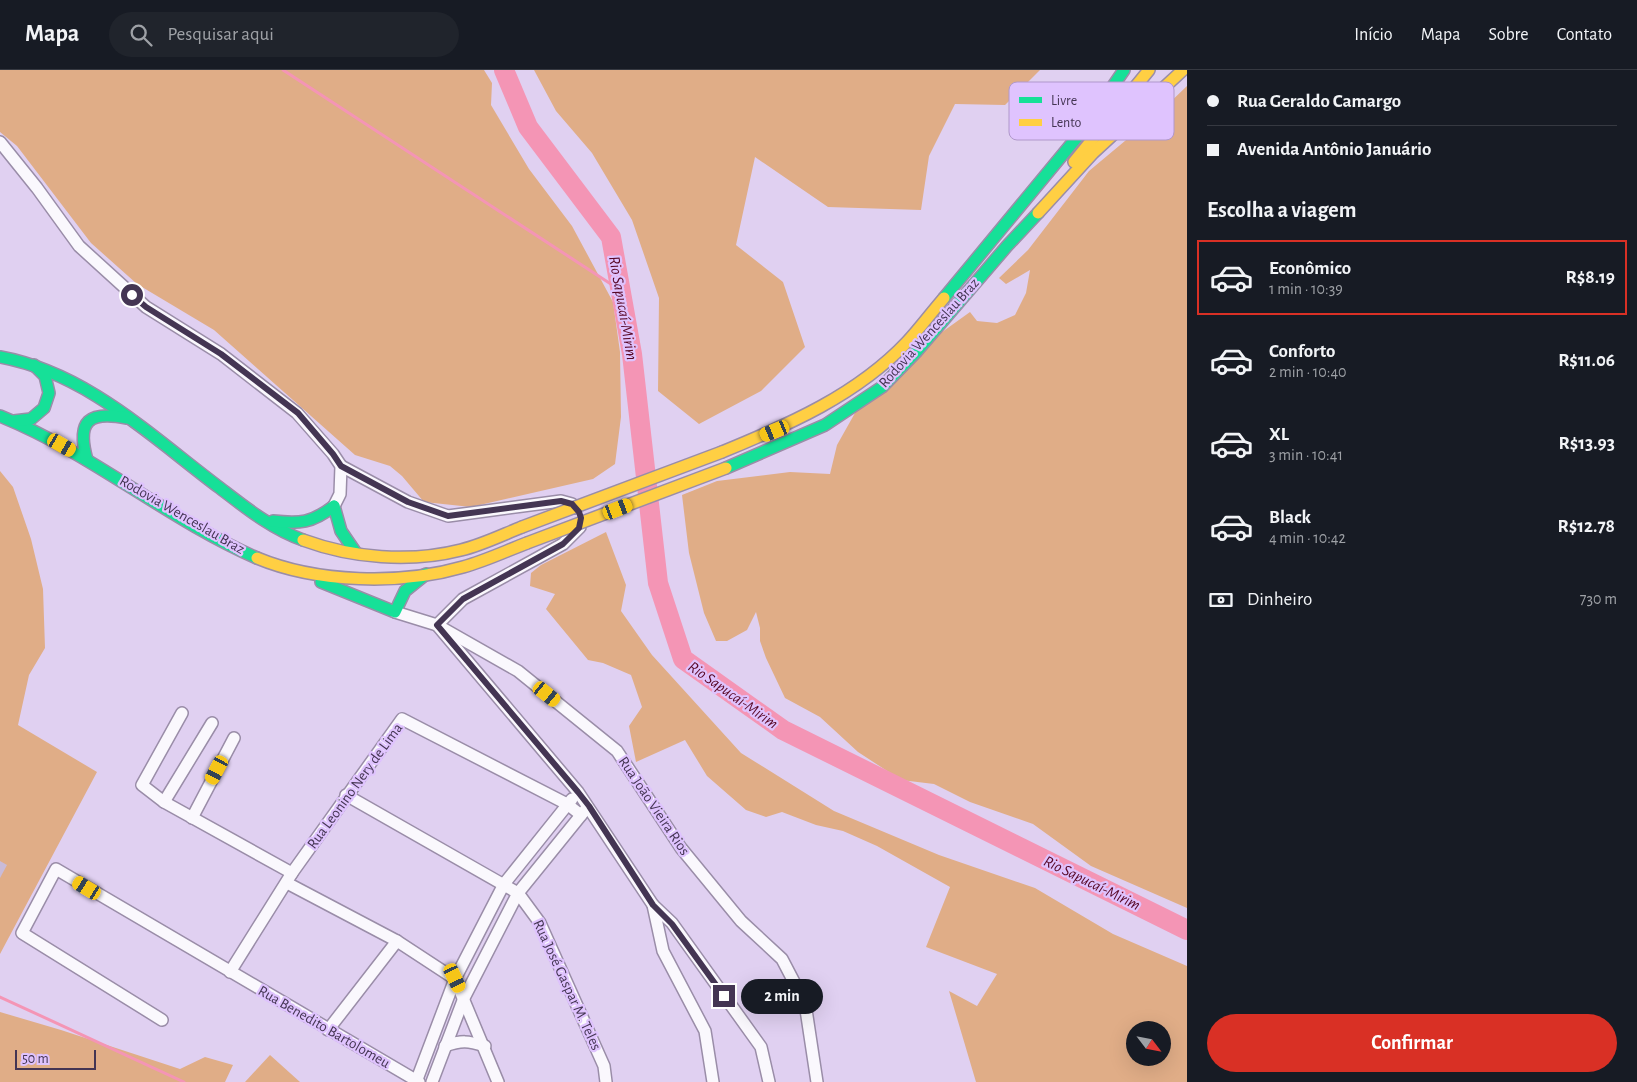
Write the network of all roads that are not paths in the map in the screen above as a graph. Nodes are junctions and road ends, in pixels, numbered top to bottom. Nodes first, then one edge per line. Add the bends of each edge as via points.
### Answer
1 (1124, 70) edge
2 (1132, 70) edge
3 (1149, 70) edge
4 (1183, 70) edge
5 (1116, 82) edge
6 (1122, 82) edge
7 (1139, 82) edge
8 (1170, 82) edge
9 (1075, 140) edge
10 (1093, 140) edge
11 (1107, 140) edge
12 (0, 142) edge
13 (1007, 246) junction
14 (0, 357) edge
15 (33, 365) junction
16 (0, 416) edge
17 (129, 419) junction
18 (14, 421) junction
19 (87, 460) junction
20 (341, 466) junction
21 (334, 506) junction
22 (264, 520) junction
23 (356, 553) junction
24 (284, 568) junction
25 (426, 574) junction
26 (395, 612) junction
27 (437, 625) junction
28 (182, 713) dead end
29 (212, 722) dead end
30 (234, 738) dead end
31 (578, 792) junction
32 (346, 795) junction
33 (164, 802) junction
34 (568, 804) junction
35 (585, 811) junction
36 (192, 818) junction
37 (292, 873) junction
38 (286, 883) junction
39 (504, 884) junction
40 (518, 893) junction
41 (653, 905) junction
42 (397, 941) junction
43 (230, 972) junction
44 (455, 978) junction
45 (464, 998) junction
46 (162, 1020) dead end
47 (328, 1030) junction
48 (445, 1046) junction
49 (485, 1046) junction
50 (417, 1082) edge
51 (432, 1082) edge
52 (498, 1082) edge
53 (606, 1082) edge
54 (713, 1082) edge
55 (769, 1082) edge
56 (817, 1082) edge

1 - 5 main road
2 - 6 main road, Rodovia Wenceslau Braz
3 - 7 main road, Rodovia Wenceslau Braz
4 - 8 main road
9 - 23 main road, Rodovia Wenceslau Braz, bridge via 907,342 877,370 821,406 775,431 479,545 417,556
10 - 13 main road, Rodovia Wenceslau Braz
11 - 13 main road
12 - 20 street via 79,246 146,307 221,354 298,413
13 - 25 main road, Rodovia Wenceslau Braz, bridge via 882,388 826,425 726,468 527,543 454,570
14 - 15 main road, Rodovia Wenceslau Braz
15 - 17 main road, Rodovia Wenceslau Braz via 77,384
15 - 18 main road via 45,376 49,393 44,408 31,419
16 - 18 main road, Rodovia Wenceslau Braz
17 - 19 main road via 103,415 91,420 82,442
17 - 22 main road, Rodovia Wenceslau Braz
18 - 19 main road, Rodovia Wenceslau Braz
19 - 24 main road, Rodovia Wenceslau Braz via 212,536
20 - 21 street via 340,494
20 - 27 street via 408,502 448,516 561,501 572,504 579,512 579,528 563,544 463,599
21 - 22 main road via 309,522
21 - 23 main road via 336,523
22 - 23 main road, Rodovia Wenceslau Braz via 297,538
24 - 25 main road, Rodovia Wenceslau Braz via 357,578
24 - 26 main road
25 - 26 main road via 405,591
26 - 27 street, Rua João Vieira Rios
27 - 31 street
27 - 56 street, Rua João Vieira Rios via 518,671 618,751 681,848 741,921 782,959 805,1004
28 - 33 street via 142,785
29 - 33 street
30 - 36 street
31 - 34 street
31 - 35 street
32 - 34 street, Rua Leonino Nery de Lima via 402,719
32 - 37 street, Rua Leonino Nery de Lima
32 - 39 street
33 - 36 street
34 - 35 street, Rua Leonino Nery de Lima
34 - 39 street
35 - 40 street
35 - 41 street
36 - 37 street
37 - 38 street, Rua Leonino Nery de Lima
38 - 42 street
38 - 43 street, Rua Leonino Nery de Lima
39 - 40 street
39 - 44 street
40 - 45 street
40 - 53 street, Rua José Gaspar M. Teles via 540,923 604,1066
41 - 54 street via 663,951 705,1031
41 - 55 street via 672,924 760,1047
42 - 44 street
42 - 47 street
43 - 46 street, Rua Benedito Bartolomeu via 56,870 22,932
43 - 47 street, Rua Benedito Bartolomeu
44 - 45 street
44 - 50 street
45 - 48 street
45 - 49 street
47 - 50 street, Rua Benedito Bartolomeu
48 - 49 street via 468,1041
48 - 51 street
49 - 52 street

